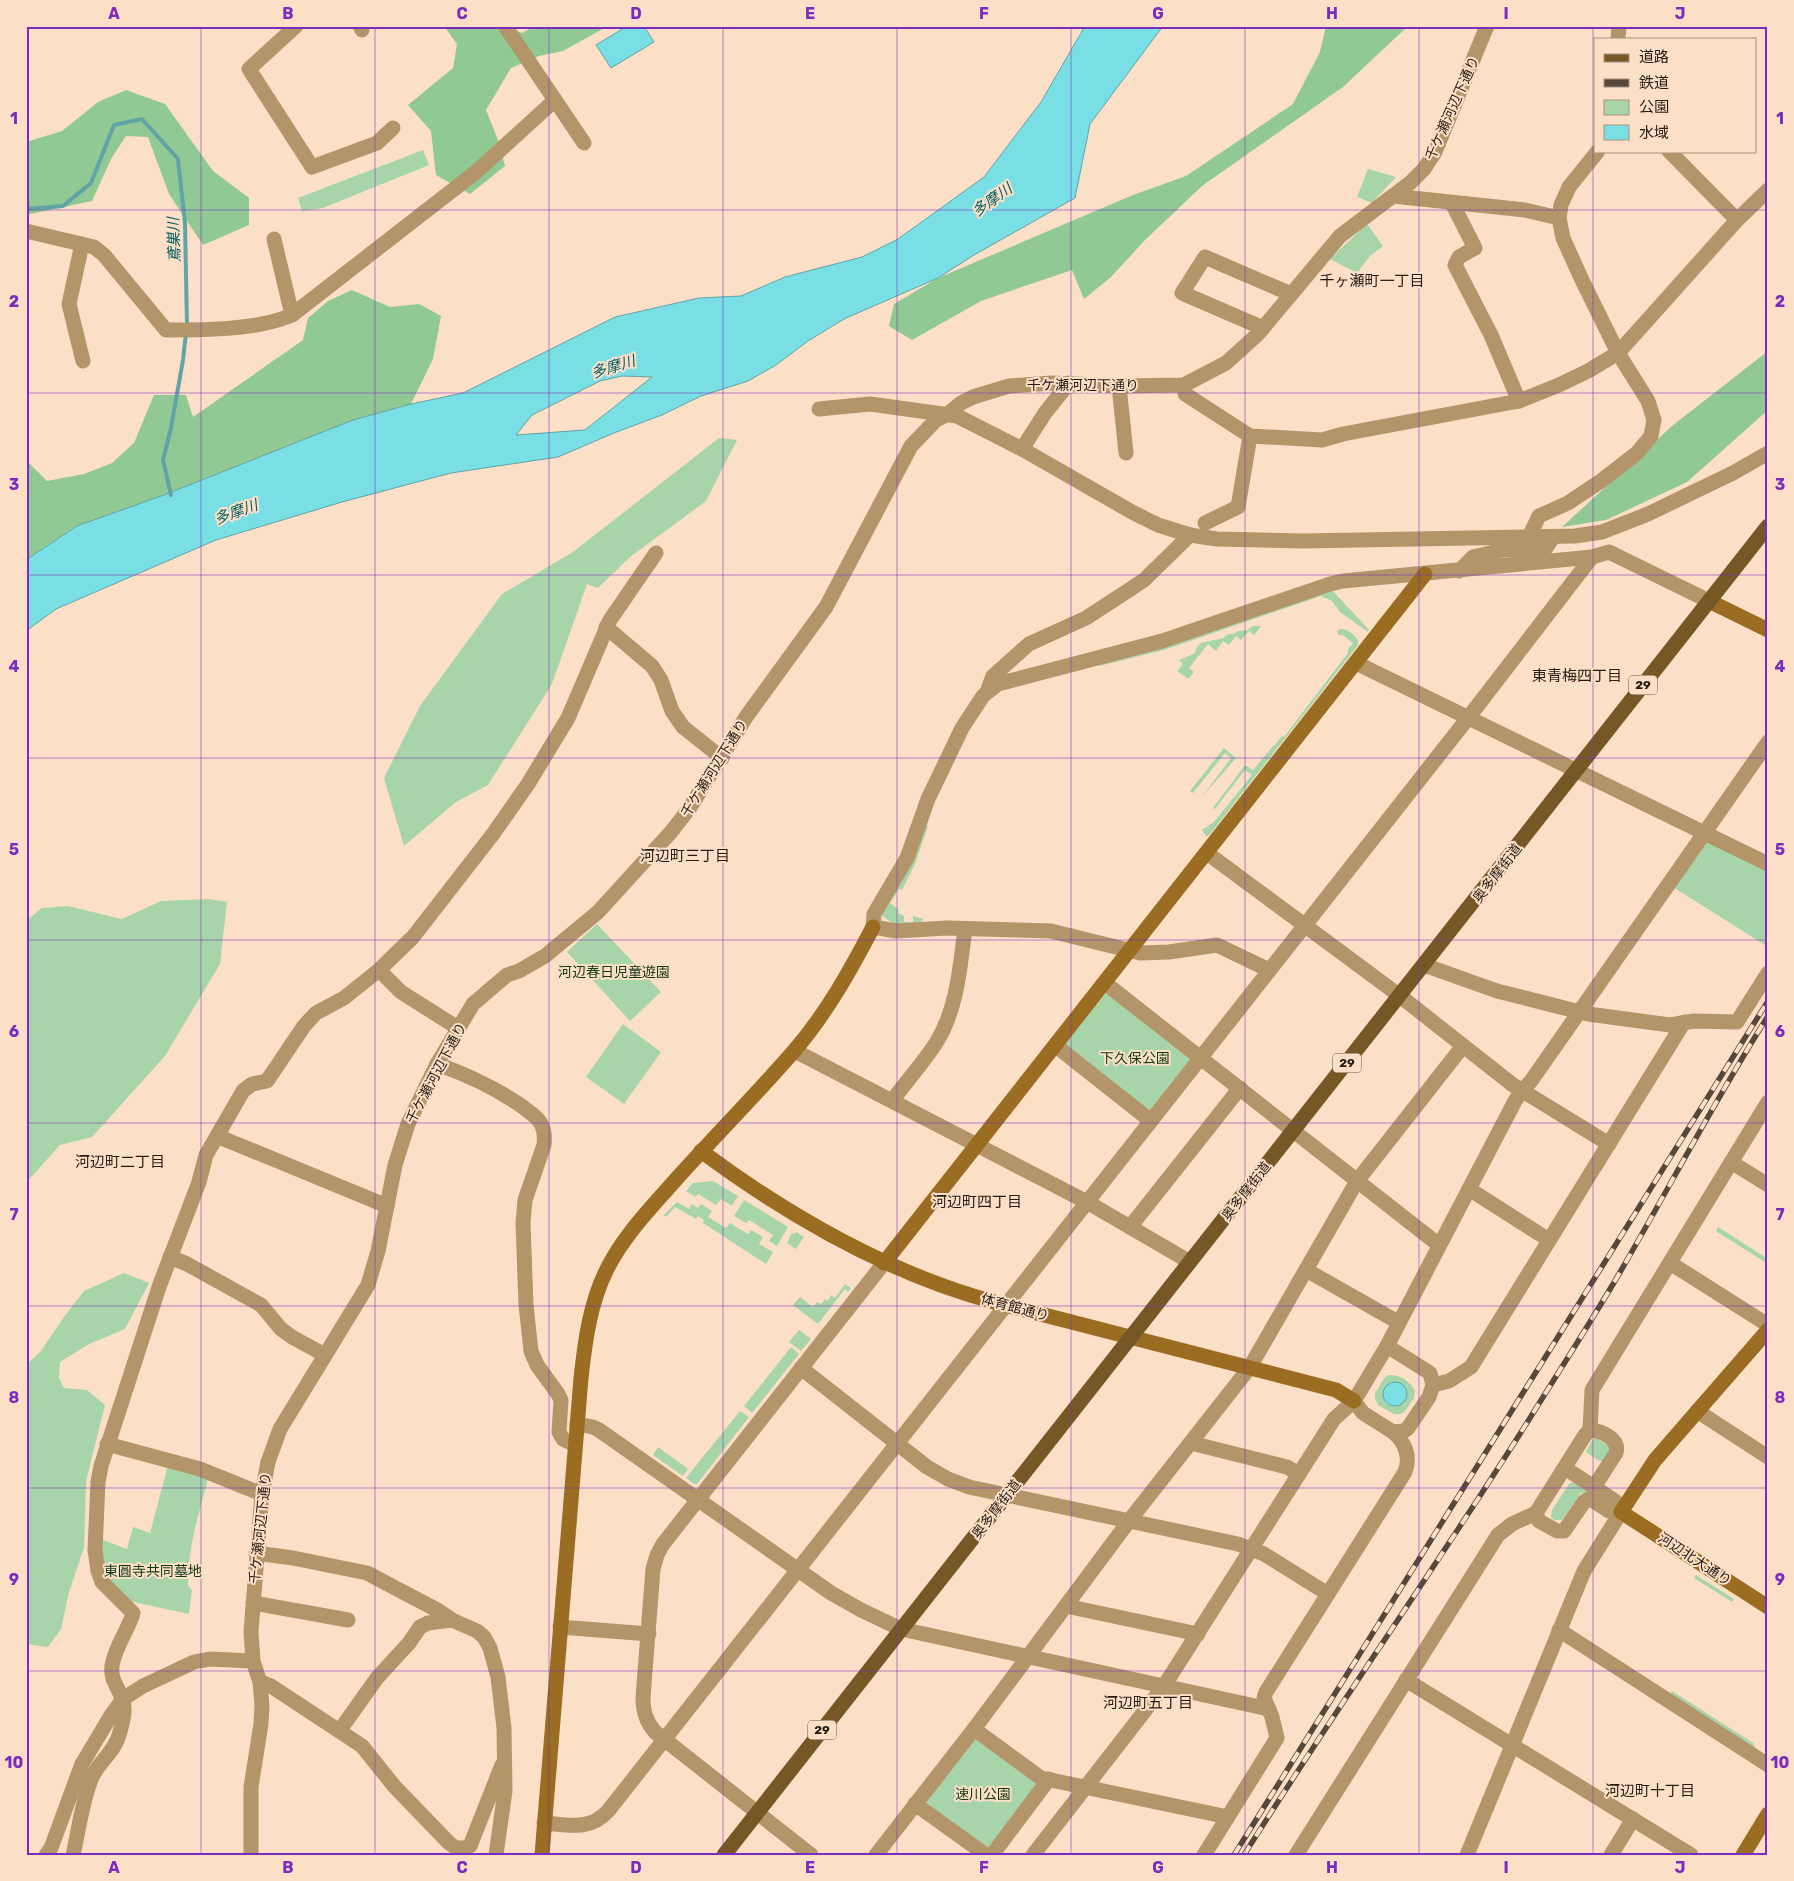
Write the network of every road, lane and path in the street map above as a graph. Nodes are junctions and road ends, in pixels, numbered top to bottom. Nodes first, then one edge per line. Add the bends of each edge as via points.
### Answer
1 (296, 26) edge
2 (505, 26) edge
3 (1488, 26) edge
4 (555, 100) junction
5 (394, 128) dead end
6 (584, 143) dead end
7 (1597, 152) edge
8 (1671, 152) edge
9 (1768, 190) edge
10 (1393, 196) junction
11 (1452, 203) junction
12 (1559, 218) junction
13 (1737, 220) junction
14 (26, 231) edge
15 (274, 239) dead end
16 (82, 244) junction
17 (1291, 294) junction
18 (292, 315) junction
19 (1263, 328) junction
20 (1618, 353) junction
21 (83, 361) dead end
22 (1069, 383) junction
23 (1184, 385) junction
24 (1119, 386) junction
25 (1519, 401) junction
26 (819, 409) dead end
27 (948, 414) junction
28 (1250, 436) junction
29 (1022, 449) junction
30 (1126, 453) dead end
31 (1768, 453) edge
32 (1204, 523) dead end
33 (1768, 526) edge
34 (1190, 535) junction
35 (1529, 537) junction
36 (1553, 537) junction
37 (656, 553) dead end
38 (1592, 557) junction
39 (1459, 571) junction
40 (1425, 574) junction
41 (1710, 601) junction
42 (606, 627) junction
43 (1768, 630) edge
44 (1356, 663) junction
45 (987, 692) junction
46 (1468, 718) junction
47 (1768, 742) edge
48 (722, 758) junction
49 (1577, 770) junction
50 (1704, 834) junction
51 (1207, 853) junction
52 (1768, 864) edge
53 (1304, 925) junction
54 (873, 928) junction
55 (965, 929) junction
56 (1130, 951) junction
57 (1424, 965) junction
58 (379, 970) junction
59 (1269, 970) junction
60 (1768, 973) edge
61 (1105, 983) junction
62 (1400, 996) junction
63 (1579, 1012) junction
64 (1684, 1022) junction
65 (458, 1028) junction
66 (1056, 1046) junction
67 (1463, 1046) junction
68 (795, 1050) junction
69 (1200, 1057) junction
70 (437, 1064) junction
71 (1240, 1088) junction
72 (1522, 1091) junction
73 (892, 1101) junction
74 (1768, 1102) edge
75 (1151, 1120) junction
76 (1294, 1131) junction
77 (216, 1136) junction
78 (1609, 1144) junction
79 (977, 1145) junction
80 (701, 1151) junction
81 (1731, 1162) junction
82 (1357, 1181) junction
83 (1768, 1185) edge
84 (1469, 1189) junction
85 (1087, 1202) junction
86 (387, 1206) junction
87 (1130, 1227) junction
88 (1549, 1240) junction
89 (1439, 1244) junction
90 (170, 1257) junction
91 (1190, 1262) junction
92 (1670, 1262) junction
93 (884, 1263) junction
94 (1306, 1270) junction
95 (1006, 1305) junction
96 (1398, 1322) junction
97 (1768, 1325) edge
98 (1768, 1330) edge
99 (1131, 1337) junction
100 (1387, 1346) junction
101 (325, 1355) junction
102 (802, 1368) junction
103 (1250, 1368) junction
104 (1433, 1385) junction
105 (1354, 1401) junction
106 (1697, 1411) junction
107 (577, 1424) junction
108 (1590, 1430) junction
109 (1393, 1432) junction
110 (1191, 1442) junction
111 (897, 1443) junction
112 (107, 1444) junction
113 (575, 1445) junction
114 (1768, 1457) edge
115 (1565, 1468) junction
116 (1299, 1474) junction
117 (1594, 1487) junction
118 (262, 1494) junction
119 (1007, 1495) junction
120 (697, 1500) junction
121 (1622, 1512) junction
122 (1536, 1513) junction
123 (1130, 1521) junction
124 (1252, 1549) junction
125 (256, 1553) junction
126 (798, 1569) junction
127 (1328, 1594) junction
128 (253, 1603) junction
129 (1066, 1606) junction
130 (1768, 1606) edge
131 (348, 1620) dead end
132 (452, 1620) junction
133 (560, 1627) junction
134 (901, 1630) junction
135 (1560, 1630) junction
136 (649, 1634) junction
137 (1198, 1634) junction
138 (1028, 1657) junction
139 (253, 1661) junction
140 (1406, 1680) junction
141 (260, 1682) junction
142 (1164, 1686) junction
143 (123, 1699) junction
144 (1269, 1708) junction
145 (974, 1729) junction
146 (340, 1730) junction
147 (665, 1739) junction
148 (1512, 1745) junction
149 (504, 1759) junction
150 (1768, 1765) edge
151 (1049, 1779) junction
152 (1086, 1787) junction
153 (915, 1804) junction
154 (757, 1812) junction
155 (1768, 1814) edge
156 (1228, 1817) junction
157 (1633, 1820) junction
158 (544, 1822) junction
159 (46, 1855) edge
160 (73, 1855) edge
161 (251, 1855) edge
162 (496, 1855) edge
163 (542, 1855) edge
164 (724, 1855) edge
165 (811, 1855) edge
166 (876, 1855) edge
167 (986, 1855) edge
168 (992, 1855) edge
169 (1033, 1855) edge
170 (1204, 1855) edge
171 (1296, 1855) edge
172 (1467, 1855) edge
173 (1611, 1855) edge
174 (1691, 1855) edge
175 (1743, 1855) edge

1 - 5 street via 249,69 312,167 376,143
2 - 4 street
3 - 10 street, 千ケ瀬河辺下通り via 1435,152 1424,169
4 - 6 street
4 - 18 street via 476,172
7 - 12 street via 1569,187
8 - 13 street
9 - 13 street
10 - 11 street
10 - 17 street, 千ケ瀬河辺下通り via 1340,236
11 - 12 street via 1525,210
11 - 25 street via 1475,248 1459,257 1455,265 1491,335
12 - 20 street via 1563,238
13 - 20 street
14 - 16 street
15 - 18 street
16 - 18 street via 104,254 166,330 270,323
16 - 21 street via 69,304
17 - 19 street, 千ケ瀬河辺下通り
17 - 19 street via 1205,257 1182,293
19 - 23 street, 千ケ瀬河辺下通り via 1226,363
20 - 25 street via 1588,371
20 - 35 street via 1648,401 1654,420 1651,436 1637,453 1601,480 1568,503 1539,516
22 - 24 street, 千ケ瀬河辺下通り
22 - 27 street, 千ケ瀬河辺下通り via 1009,386 972,397
22 - 29 street via 1044,413
23 - 24 street, 千ケ瀬河辺下通り
23 - 28 street via 1185,394
24 - 30 street
25 - 28 street via 1322,440
26 - 27 street via 870,404
27 - 29 street
27 - 48 street, 千ケ瀬河辺下通り via 936,420 911,446 826,607 758,700
28 - 32 street via 1238,507
29 - 34 street via 1158,526
31 - 36 street via 1624,524 1602,532
33 - 41 main road, 奥多摩街道 / 29
34 - 35 street via 1304,541
34 - 45 street via 1144,580 1086,618 1029,644 993,676
35 - 36 street
36 - 39 street via 1546,548 1503,550 1473,557
37 - 42 street
38 - 39 street
38 - 41 street via 1609,552
38 - 46 street
39 - 40 street
40 - 44 street
40 - 45 street via 1336,582 1162,641 1005,681
41 - 43 street
41 - 49 main road, 奥多摩街道 / 29
42 - 48 street via 652,666 662,680 672,711 683,727
42 - 58 street via 568,718 524,790 432,915
44 - 46 street
44 - 51 street
45 - 54 street via 968,717 946,759 907,858 874,914
46 - 49 street
46 - 53 street
47 - 50 street
48 - 65 street, 千ケ瀬河辺下通り via 690,809 598,912 544,956 507,975 473,1004
49 - 50 street
49 - 57 main road, 奥多摩街道 / 29
50 - 52 street
50 - 63 street
51 - 53 street
51 - 56 street
53 - 59 street
53 - 62 street
54 - 55 street via 896,931
54 - 68 street via 830,1002
55 - 56 street via 1057,932
55 - 73 street via 953,1004 946,1023 936,1042
56 - 59 street via 1161,953 1217,945
56 - 61 street
57 - 62 main road, 奥多摩街道 / 29
57 - 63 street via 1497,991
58 - 65 street via 401,992
58 - 77 street via 304,1026 267,1081 252,1084 243,1091
59 - 69 street
60 - 64 street via 1737,1022
61 - 66 street
61 - 69 street
62 - 67 street
62 - 76 main road, 奥多摩街道 / 29
63 - 64 street via 1662,1024
63 - 72 street
64 - 78 street
65 - 70 street, 千ケ瀬河辺下通り
66 - 75 street
66 - 79 street
67 - 72 street
67 - 82 street
68 - 73 street
68 - 80 street
69 - 71 street
69 - 75 street
70 - 86 street, 千ケ瀬河辺下通り via 400,1145
70 - 113 street via 485,1083 532,1114 543,1128 544,1145 524,1207 526,1305 531,1351 561,1400 558,1432
71 - 76 street
71 - 87 street
72 - 78 street
72 - 84 street
73 - 79 street
74 - 81 street
75 - 85 street
76 - 82 street
76 - 91 main road, 奥多摩街道 / 29
77 - 86 street
77 - 90 street via 206,1155
78 - 88 street
79 - 85 street
79 - 93 street
80 - 93 street, 体育館通り via 806,1220
80 - 107 street via 631,1231 607,1269 587,1331
81 - 83 street
81 - 92 street
82 - 89 street
82 - 94 street
84 - 88 street
84 - 89 street
85 - 87 street
85 - 95 street
86 - 101 street, 千ケ瀬河辺下通り via 368,1284
87 - 91 street
88 - 104 street via 1471,1368 1449,1381
89 - 96 street
90 - 101 street via 261,1305 281,1329
90 - 112 street
91 - 99 main road, 奥多摩街道 / 29
92 - 97 street
92 - 108 street via 1592,1390
93 - 95 street, 体育館通り via 937,1284
93 - 102 street
94 - 96 street
94 - 103 street
95 - 99 street, 体育館通り
95 - 111 street
96 - 100 street
98 - 106 street
99 - 103 street, 体育館通り
99 - 119 main road, 奥多摩街道 / 29
100 - 104 street via 1430,1373
100 - 105 street
101 - 118 street, 千ケ瀬河辺下通り via 280,1429 268,1462
102 - 111 street
102 - 120 street
103 - 105 street, 体育館通り via 1336,1390
103 - 110 street
104 - 109 street via 1429,1397 1408,1428
105 - 109 street via 1363,1413
105 - 116 street via 1334,1419
106 - 114 street
106 - 121 street via 1656,1460
107 - 113 street
107 - 120 street via 599,1430
108 - 115 street
108 - 117 street via 1614,1441 1618,1448
109 - 127 street via 1402,1440 1408,1460 1406,1468
110 - 116 street via 1287,1467
110 - 123 street
111 - 119 street via 948,1479
111 - 126 street
112 - 118 street via 200,1469
112 - 143 street via 98,1482 96,1561 102,1582 133,1613 112,1665 112,1676
113 - 133 street
115 - 117 street
115 - 122 street
116 - 124 street
117 - 121 street via 1615,1501
118 - 125 street, 千ケ瀬河辺下通り
119 - 123 street
119 - 134 main road, 奥多摩街道 / 29
120 - 126 street
120 - 136 street via 657,1555 653,1569
121 - 122 street via 1609,1511 1592,1500 1585,1500 1566,1529 1559,1532 1539,1521
121 - 130 street, 河辺北大通り
121 - 135 street via 1584,1570
122 - 140 street via 1500,1532
123 - 124 street
123 - 129 street
124 - 127 street
124 - 137 street
125 - 128 street, 千ケ瀬河辺下通り
125 - 132 street via 368,1574
126 - 134 street via 846,1603
126 - 147 street
127 - 144 street via 1266,1692 1264,1698
128 - 131 street
128 - 139 street, 千ケ瀬河辺下通り
129 - 137 street
129 - 138 street
132 - 146 street via 428,1622 420,1627 377,1678
132 - 149 street via 477,1631 490,1648 498,1677
133 - 136 street
133 - 158 street
134 - 138 street
134 - 154 main road, 奥多摩街道 / 29
135 - 148 street
135 - 150 street
136 - 147 street via 643,1709 650,1725
137 - 142 street
138 - 142 street
138 - 145 street
139 - 141 street, 千ケ瀬河辺下通り
139 - 143 street via 210,1659 194,1662
140 - 148 street
140 - 171 street
141 - 146 street
141 - 161 street, 千ケ瀬河辺下通り via 261,1724 251,1787
142 - 144 street
142 - 152 street
143 - 159 street via 82,1764
143 - 160 street via 124,1713 118,1738 93,1775
144 - 156 street via 1277,1738
145 - 151 street via 1036,1775
145 - 153 street
146 - 149 street via 362,1746 394,1786 456,1848 470,1846
147 - 154 street
147 - 158 street via 598,1820 577,1826
148 - 157 street
148 - 172 street
149 - 162 street via 504,1803
151 - 152 street
151 - 168 street
152 - 156 street
152 - 169 street
153 - 166 street
153 - 167 street
154 - 164 main road, 奥多摩街道 / 29
154 - 165 street
155 - 175 street
156 - 170 street
157 - 173 street
157 - 174 street
158 - 163 street

